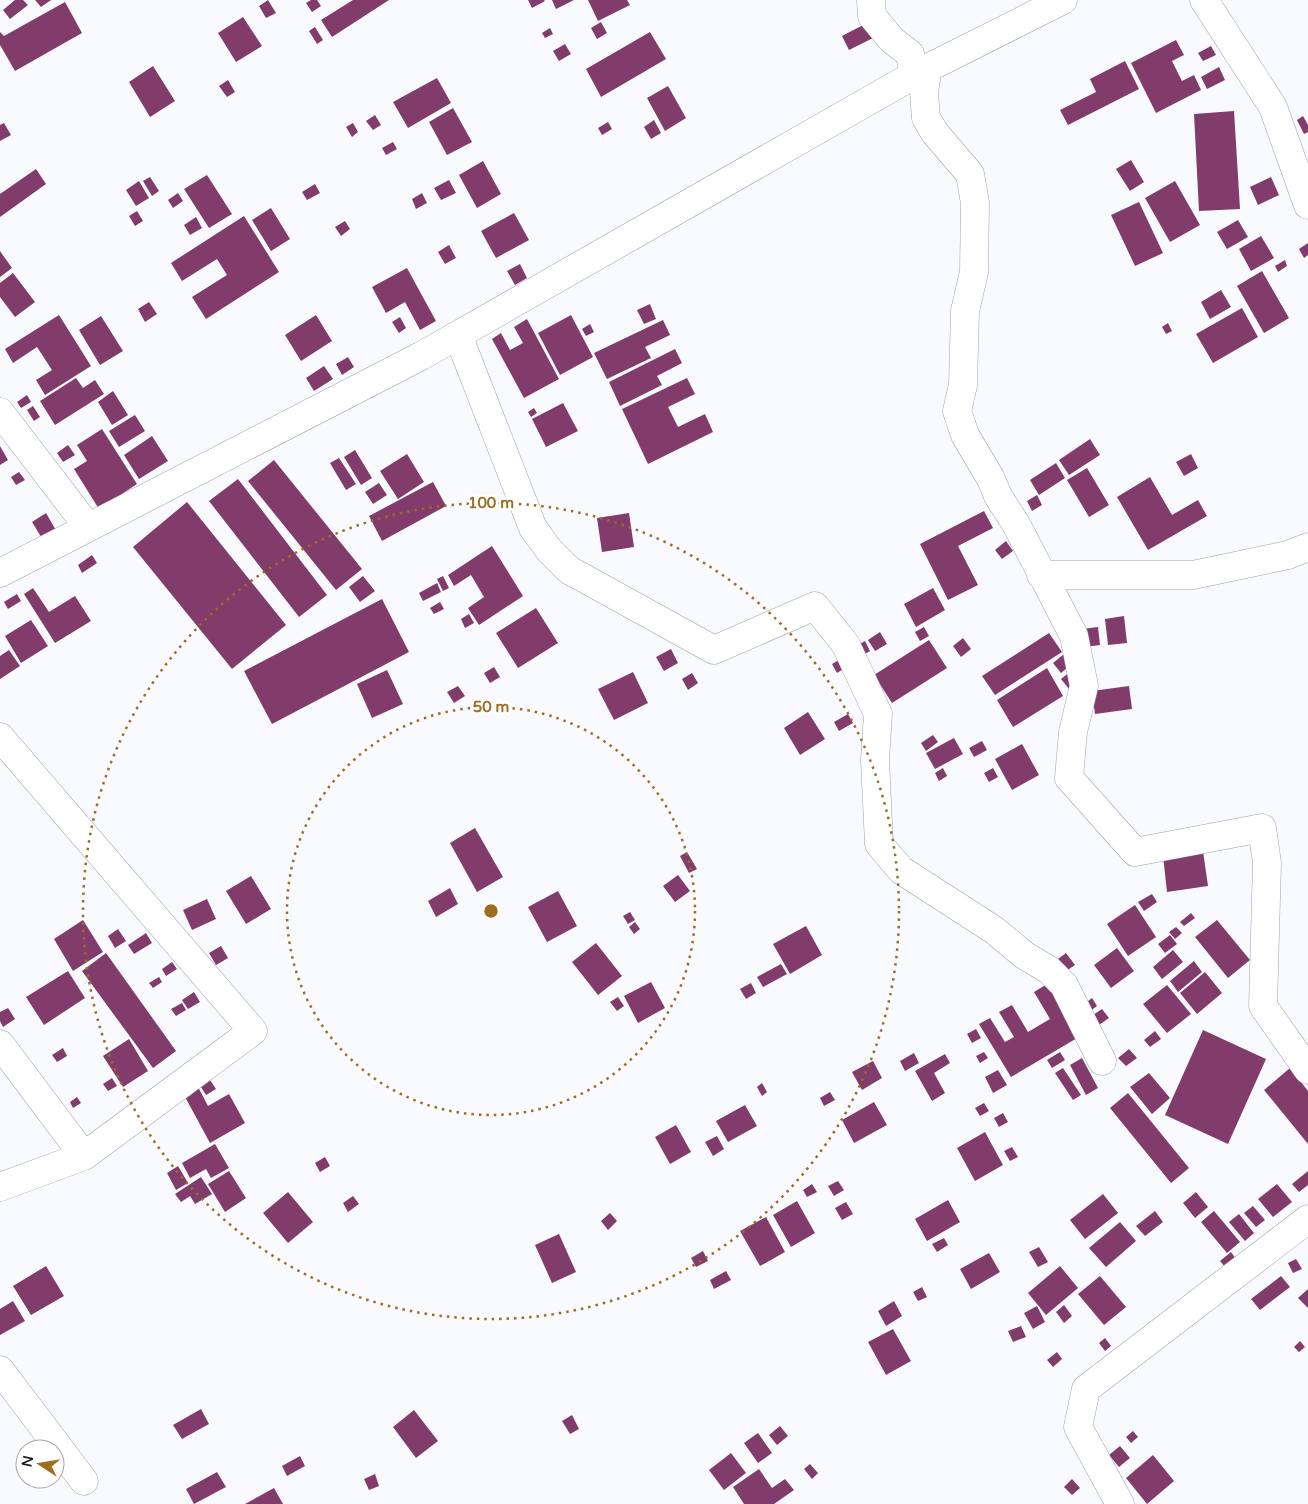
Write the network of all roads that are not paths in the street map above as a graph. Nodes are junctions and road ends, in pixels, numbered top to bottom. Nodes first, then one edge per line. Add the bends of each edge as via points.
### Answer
1 (871, 0) edge
2 (1063, 0) edge
3 (1204, 0) edge
4 (922, 71) junction
5 (1308, 205) edge
6 (458, 335) junction
7 (0, 412) edge
8 (88, 527) junction
9 (1308, 547) edge
10 (0, 573) edge
11 (1041, 575) junction
12 (0, 737) edge
13 (0, 1044) edge
14 (1102, 1061) dead end
15 (1308, 1070) edge
16 (84, 1156) junction
17 (0, 1187) edge
18 (1308, 1220) edge
19 (0, 1370) edge
20 (84, 1481) dead end
21 (1120, 1504) edge

1 - 4 street via 872,16 892,40 910,54
2 - 4 street
3 - 5 street via 1273,108
4 - 6 street
4 - 11 street via 926,118 970,174 975,203 974,272 965,311 963,385 957,411 965,436 1016,524
6 - 8 street
6 - 14 street via 533,528 569,570 714,650 815,606 846,645 878,714 879,844 901,870 1049,970 1064,985
7 - 8 street
8 - 10 street
9 - 11 street via 1288,555 1192,575
11 - 15 street via 1074,636 1084,686 1073,732 1069,778 1135,852 1262,828 1267,863 1263,1006
12 - 16 street via 253,1031
13 - 16 street
16 - 17 street
18 - 21 street via 1086,1389 1078,1427
19 - 20 street

